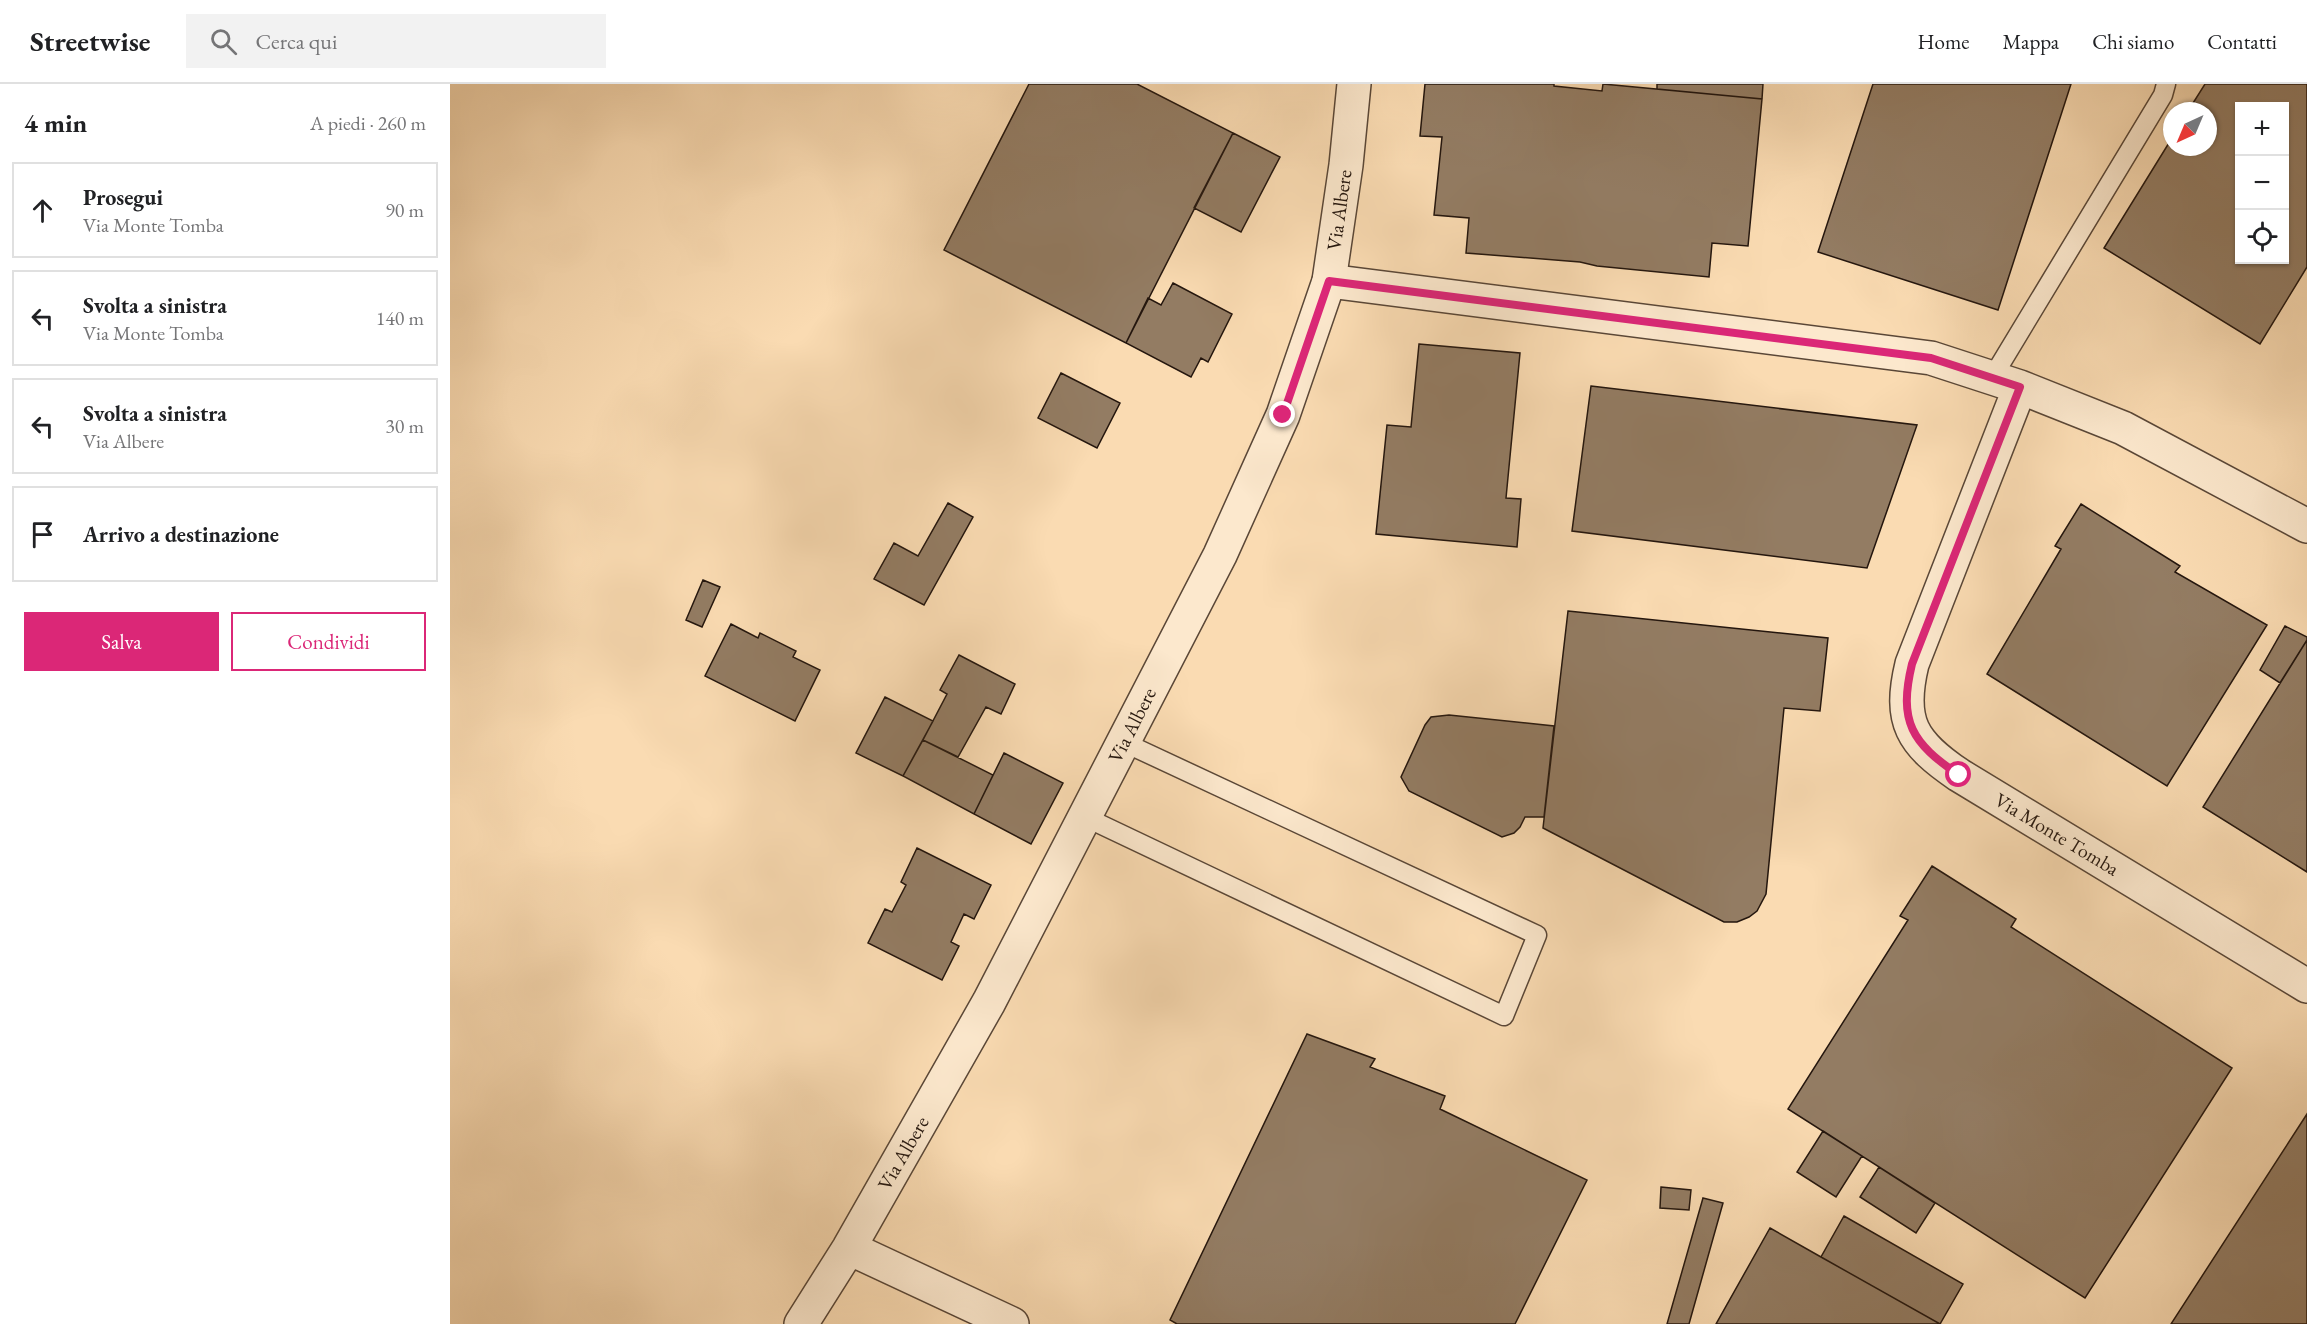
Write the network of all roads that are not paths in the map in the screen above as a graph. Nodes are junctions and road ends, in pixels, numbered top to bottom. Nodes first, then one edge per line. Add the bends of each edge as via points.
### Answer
1 (1354, 84) edge
2 (2166, 84) edge
3 (1329, 281) junction
4 (2006, 382) junction
5 (2307, 526) edge
6 (1123, 742) junction
7 (1085, 817) junction
8 (2307, 986) edge
9 (849, 1248) junction
10 (801, 1324) edge
11 (1012, 1324) edge

1 - 3 street, Via Albere
2 - 4 lane
3 - 4 street via 1931,358
3 - 6 street, Via Albere via 1283,415 1220,555
4 - 5 street via 2123,428
4 - 8 street, Via Monte Tomba via 1912,664 1906,690 1908,718 1917,740 1959,775
6 - 7 street, Via Albere
6 - 7 lane via 1537,935 1504,1016
7 - 9 street, Via Albere via 989,1002
9 - 10 street, Via Albere
9 - 11 street

